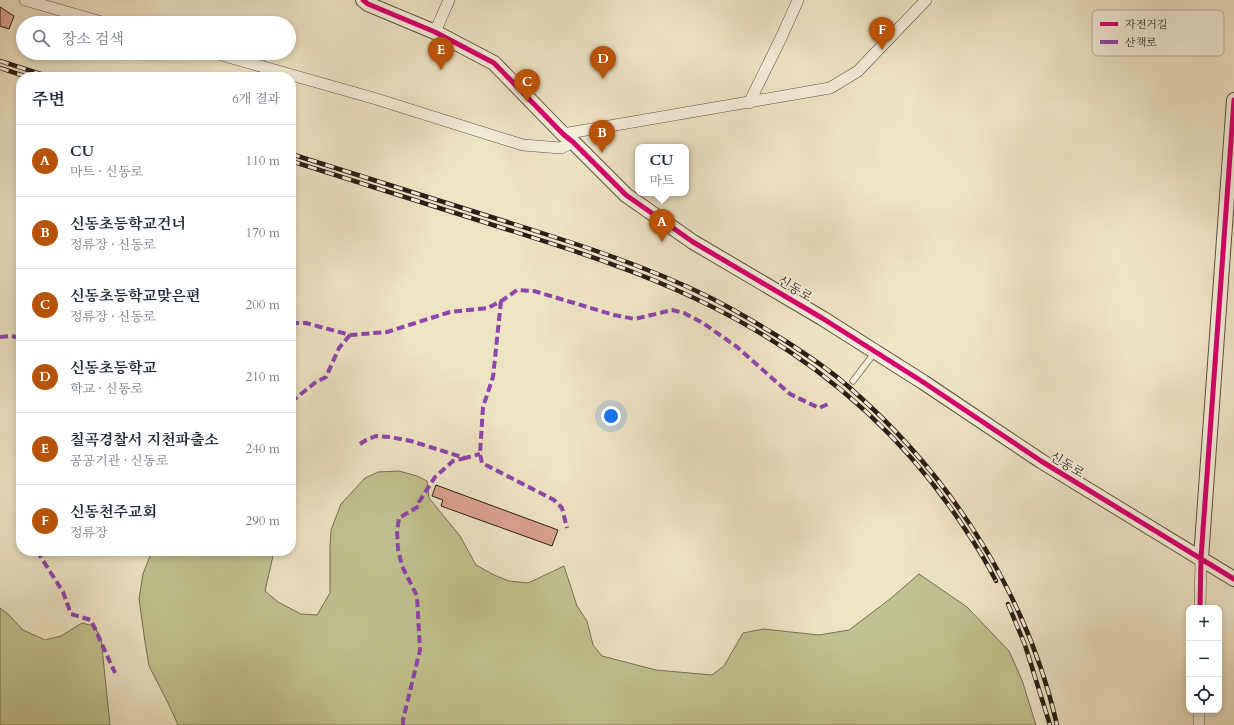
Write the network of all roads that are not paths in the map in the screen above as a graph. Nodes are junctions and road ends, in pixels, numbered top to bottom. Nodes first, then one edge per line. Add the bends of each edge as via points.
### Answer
1 (25, 0) edge
2 (363, 0) edge
3 (449, 0) edge
4 (798, 0) edge
5 (926, 0) edge
6 (81, 16) edge
7 (435, 32) junction
8 (239, 60) edge
9 (281, 72) edge
10 (296, 76) edge
11 (1234, 100) edge
12 (749, 103) junction
13 (568, 138) junction
14 (875, 352) junction
15 (853, 381) dead end
16 (1201, 558) junction
17 (1234, 579) edge
18 (1200, 605) edge
19 (1199, 713) edge
20 (1199, 725) edge

1 - 6 street
2 - 7 street, 신동로
3 - 7 street
4 - 12 street
5 - 12 street via 858,71 843,81 830,88
7 - 13 street, 신동로 via 494,63
8 - 9 street
10 - 13 street via 523,145 561,148
11 - 16 street
12 - 13 street
13 - 14 street, 신동로 via 626,195 687,238
14 - 15 lane
14 - 16 street, 신동로 via 1041,461
16 - 17 street, 신동로
16 - 18 street
19 - 20 street

